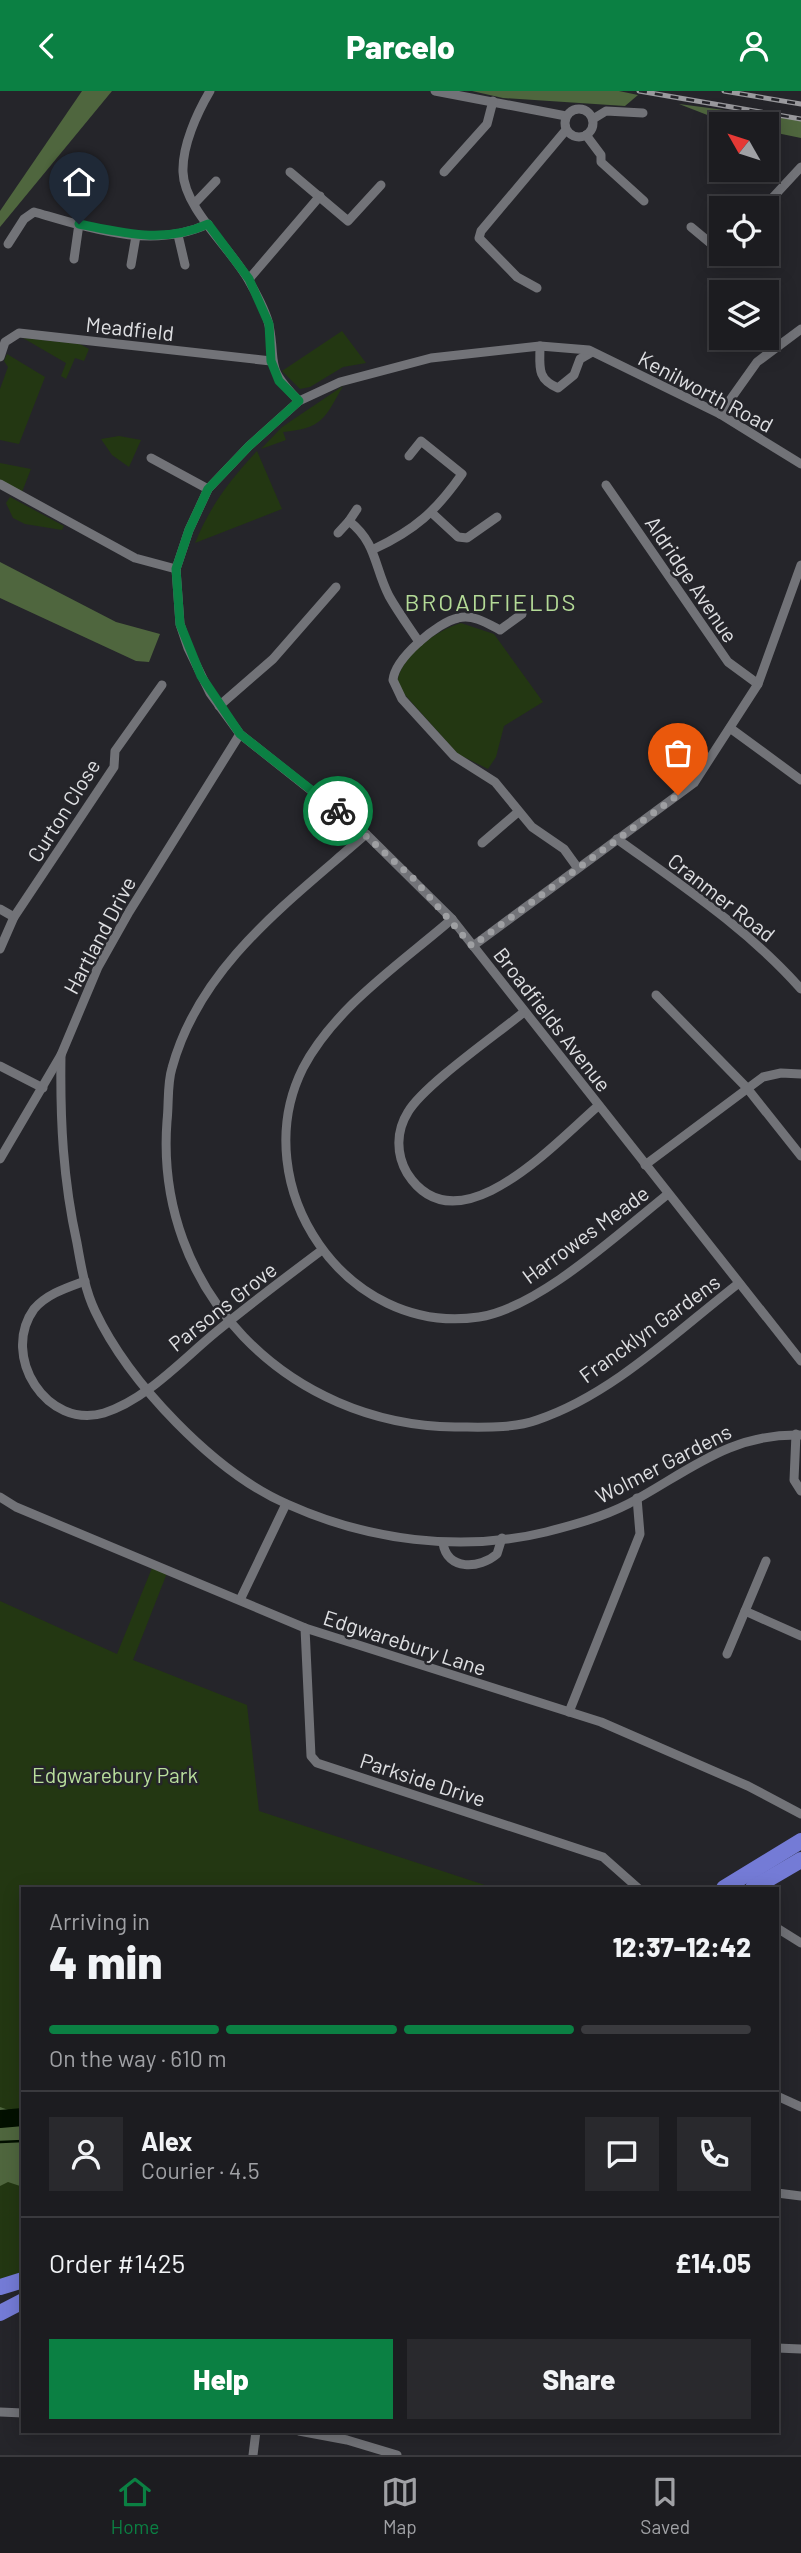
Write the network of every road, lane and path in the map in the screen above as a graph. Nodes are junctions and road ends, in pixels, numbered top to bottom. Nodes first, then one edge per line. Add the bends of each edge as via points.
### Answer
1 (210, 91) edge
2 (435, 91) edge
3 (493, 101) junction
4 (643, 113) dead end
5 (566, 116) junction
6 (593, 119) junction
7 (566, 130) junction
8 (586, 135) junction
9 (801, 167) edge
10 (290, 172) dead end
11 (444, 172) dead end
12 (216, 181) dead end
13 (381, 185) dead end
14 (320, 196) junction
15 (774, 196) edge
16 (644, 201) dead end
17 (195, 203) junction
18 (79, 224) junction
19 (208, 224) junction
20 (691, 227) dead end
21 (178, 235) junction
22 (136, 236) junction
23 (8, 244) dead end
24 (709, 245) edge
25 (74, 259) dead end
26 (131, 265) dead end
27 (185, 265) dead end
28 (249, 279) junction
29 (537, 288) dead end
30 (801, 329) edge
31 (540, 346) junction
32 (592, 352) junction
33 (0, 357) edge
34 (271, 361) junction
35 (299, 401) junction
36 (720, 414) junction
37 (409, 456) dead end
38 (151, 458) dead end
39 (801, 464) edge
40 (0, 484) edge
41 (606, 485) dead end
42 (208, 489) junction
43 (357, 509) dead end
44 (432, 513) junction
45 (497, 517) dead end
46 (349, 521) junction
47 (338, 533) dead end
48 (374, 549) junction
49 (801, 565) edge
50 (176, 569) junction
51 (336, 587) dead end
52 (789, 601) junction
53 (801, 606) edge
54 (522, 614) dead end
55 (419, 642) junction
56 (758, 684) junction
57 (162, 685) dead end
58 (219, 706) junction
59 (730, 728) junction
60 (240, 734) junction
61 (801, 780) edge
62 (518, 812) junction
63 (366, 834) junction
64 (617, 839) junction
65 (482, 843) dead end
66 (577, 867) junction
67 (0, 909) edge
68 (14, 917) junction
69 (452, 919) junction
70 (472, 946) junction
71 (0, 949) edge
72 (801, 989) edge
73 (656, 995) dead end
74 (524, 1012) junction
75 (61, 1055) junction
76 (0, 1066) edge
77 (801, 1074) edge
78 (43, 1088) junction
79 (747, 1088) junction
80 (598, 1106) junction
81 (801, 1156) edge
82 (0, 1159) edge
83 (645, 1165) junction
84 (668, 1194) junction
85 (322, 1250) junction
86 (85, 1281) junction
87 (739, 1283) junction
88 (229, 1321) junction
89 (801, 1361) edge
90 (145, 1390) junction
91 (798, 1434) edge
92 (801, 1491) edge
93 (0, 1497) edge
94 (637, 1498) junction
95 (286, 1504) junction
96 (502, 1538) junction
97 (443, 1543) junction
98 (766, 1561) dead end
99 (240, 1600) junction
100 (745, 1611) junction
101 (305, 1628) junction
102 (801, 1636) edge
103 (727, 1654) dead end
104 (569, 1712) junction
105 (801, 1814) edge
106 (801, 1841) edge
107 (801, 1860) edge
108 (637, 1887) edge
109 (726, 1887) edge
110 (755, 1887) edge
111 (779, 1929) edge
112 (801, 1943) edge
113 (779, 2097) edge
114 (801, 2107) edge
115 (779, 2193) edge
116 (801, 2196) edge
117 (21, 2281) edge
118 (0, 2287) edge
119 (21, 2302) edge
120 (0, 2313) edge
121 (779, 2348) edge
122 (801, 2349) edge
123 (0, 2412) edge
124 (21, 2413) edge
125 (256, 2433) edge
126 (314, 2433) edge
127 (369, 2451) edge
128 (253, 2455) edge
129 (397, 2455) edge

1 - 17 street via 195,121 184,165 185,182
2 - 3 street
3 - 5 street
3 - 11 street via 487,124
4 - 6 street via 606,111
5 - 6 street via 583,109
5 - 7 street
6 - 8 street
7 - 8 street via 573,136
7 - 29 street via 479,238 517,278
8 - 16 street via 601,162
9 - 15 street
10 - 14 street
12 - 17 street
13 - 14 street via 348,221
14 - 28 street
17 - 19 street
18 - 22 street
18 - 23 street via 34,212
18 - 25 street
19 - 21 street
19 - 28 street
20 - 24 street
21 - 22 street
21 - 27 street
22 - 26 street
28 - 34 street via 269,324
30 - 36 street via 757,362
31 - 32 street, Kenilworth Road
31 - 32 street via 539,374 558,388 573,375 580,359
31 - 35 street, Kenilworth Road via 431,358 340,381
32 - 36 street, Kenilworth Road
33 - 34 street, Meadfield via 5,341 19,333
34 - 35 street via 279,381
35 - 42 street, Kenilworth Road
36 - 39 street, Kenilworth Road
37 - 44 street via 421,440 462,474
38 - 42 street
40 - 50 street via 135,558
41 - 56 street, Aldridge Avenue via 728,662
42 - 50 street, Kenilworth Road
43 - 46 street
44 - 45 street via 458,537 467,538
44 - 48 street
46 - 47 street
46 - 48 street
48 - 55 street via 390,598
49 - 52 street
50 - 58 street, Broadfields Avenue via 184,636
51 - 58 street via 274,659
52 - 53 street
52 - 56 street
54 - 55 street via 500,630 477,618 457,618
55 - 62 street via 393,672 402,699 454,756 495,782
56 - 59 street
57 - 68 street, Curton Close via 115,751 114,767
58 - 60 street, Broadfields Avenue
59 - 61 street
59 - 64 street via 694,783
60 - 63 street, Broadfields Avenue
60 - 75 street, Hartland Drive via 98,967
62 - 65 street
62 - 66 street via 564,849
63 - 69 street, Broadfields Avenue
63 - 88 street, Francklyn Gardens via 252,934 225,965 198,1005 172,1069 165,1146 178,1232 191,1262
64 - 66 street
64 - 72 street, Cranmer Road via 724,917
66 - 70 street
67 - 68 street
68 - 71 street, Curton Close
69 - 70 street, Broadfields Avenue
69 - 85 street, Harrowes Meade via 348,1009 320,1040 302,1070 288,1109 284,1145 300,1214
70 - 74 street, Broadfields Avenue
73 - 79 street
74 - 80 street, Broadfields Avenue
74 - 80 street via 408,1112 398,1146 409,1175 433,1197 449,1202 490,1193
75 - 78 street, Hartland Drive
75 - 86 street, Wolmer Gardens via 60,1128 66,1192
76 - 78 street
77 - 79 street via 763,1077
78 - 82 street, Hartland Drive
79 - 81 street
79 - 83 street
80 - 83 street, Broadfields Avenue
83 - 84 street, Broadfields Avenue
84 - 85 street, Harrowes Meade via 565,1275 521,1301 480,1317 443,1319 406,1309 346,1275
84 - 87 street, Broadfields Avenue
85 - 88 street, Parsons Grove
86 - 90 street, Wolmer Gardens via 105,1330
86 - 90 street, Parsons Grove via 55,1293 33,1310 20,1336 20,1357 28,1378 39,1396 72,1415 107,1412
87 - 88 street, Francklyn Gardens via 589,1395 536,1421 486,1428 415,1426 366,1414 330,1399 269,1360
87 - 89 street, Broadfields Avenue
88 - 90 street, Parsons Grove
90 - 95 street, Wolmer Gardens via 222,1463
91 - 92 street via 794,1480
91 - 94 street, Wolmer Gardens via 727,1447
93 - 99 street, Edgwarebury Lane
94 - 96 street, Wolmer Gardens via 577,1524
94 - 104 street via 640,1534
95 - 97 street, Wolmer Gardens via 377,1535
95 - 99 street
96 - 97 street, Wolmer Gardens
96 - 97 street via 497,1554 477,1565 453,1560
98 - 100 street
99 - 101 street, Edgwarebury Lane
100 - 102 street
100 - 103 street
101 - 104 street, Edgwarebury Lane
101 - 108 street, Parkside Drive via 311,1756 317,1763 603,1857
104 - 105 street, Edgwarebury Lane via 748,1786
106 - 109 highway
107 - 110 highway
111 - 112 street
113 - 114 street
115 - 116 street
117 - 118 highway
119 - 120 highway
121 - 122 street
123 - 124 street
125 - 128 street
126 - 127 street
127 - 129 street

